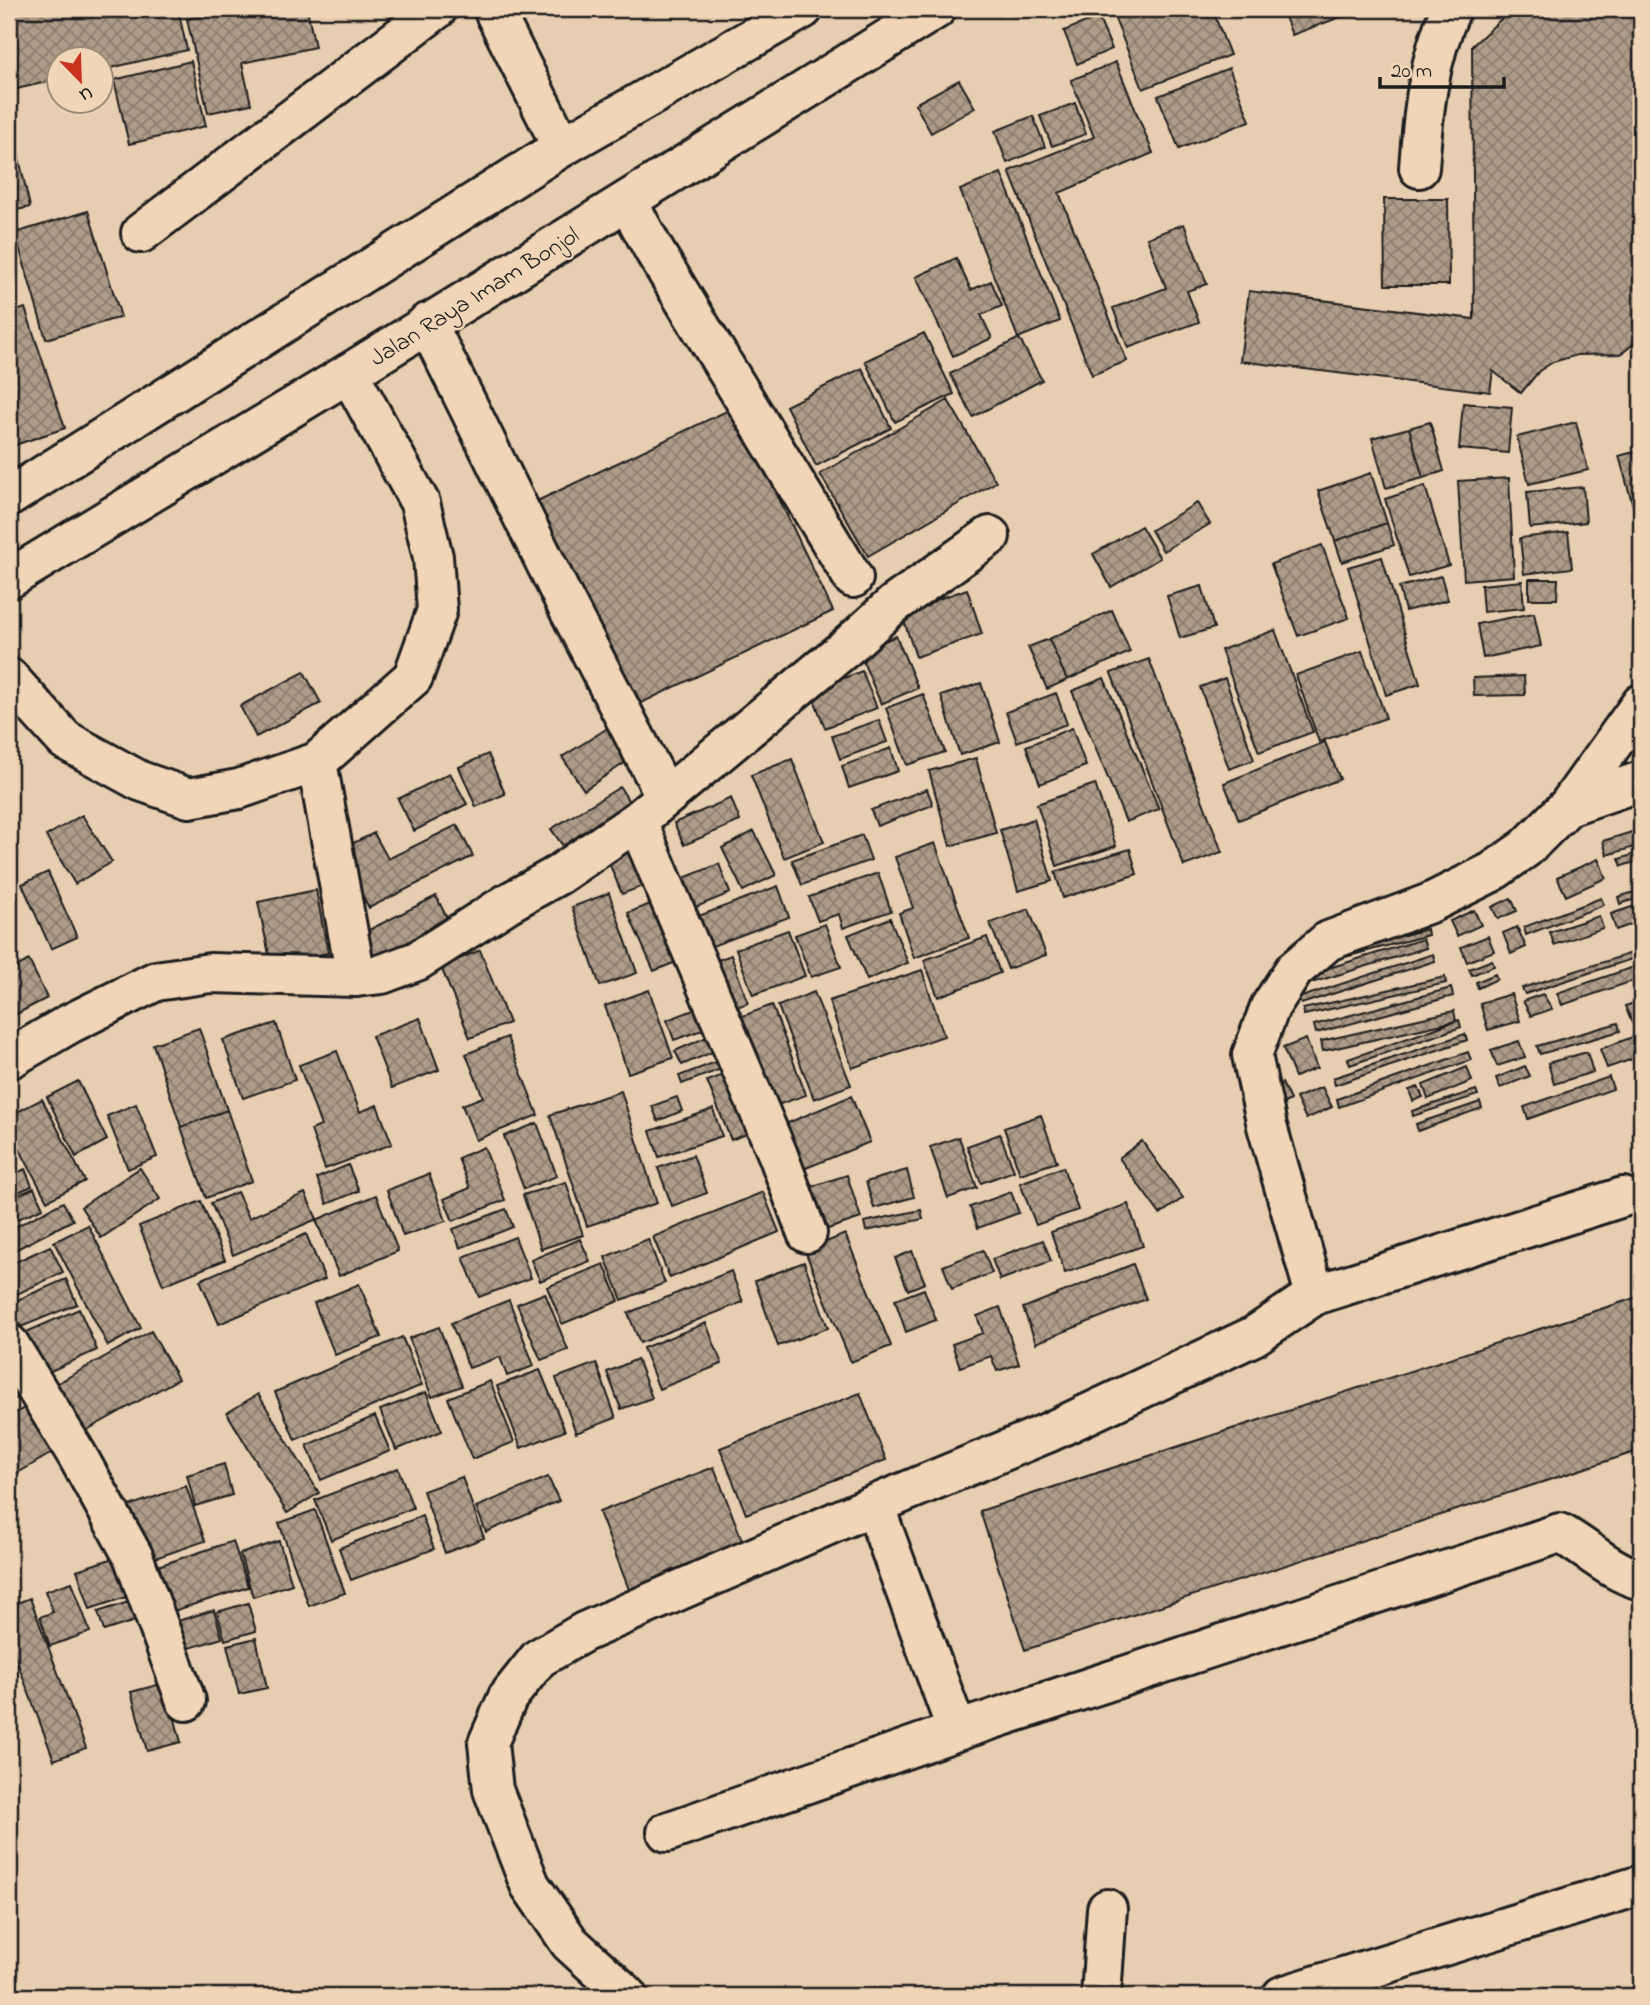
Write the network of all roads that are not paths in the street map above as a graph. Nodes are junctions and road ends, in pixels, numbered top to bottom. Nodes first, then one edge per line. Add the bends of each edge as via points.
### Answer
1 (438, 9) edge
2 (493, 9) edge
3 (936, 9) edge
4 (1451, 9) edge
5 (789, 12) edge
6 (562, 147) junction
7 (1419, 168) dead end
8 (627, 201) junction
9 (141, 233) dead end
10 (427, 323) junction
11 (349, 373) junction
12 (9, 497) edge
13 (990, 536) dead end
14 (853, 578) dead end
15 (9, 579) edge
16 (9, 678) edge
17 (1641, 704) edge
18 (317, 762) junction
19 (1641, 781) edge
20 (1568, 806) junction
21 (651, 809) junction
22 (356, 977) junction
23 (9, 1059) edge
24 (1623, 1197) dead end
25 (807, 1233) dead end
26 (1315, 1295) junction
27 (9, 1344) edge
28 (874, 1505) junction
29 (1641, 1580) edge
30 (186, 1701) dead end
31 (957, 1731) junction
32 (667, 1832) dead end
33 (1641, 1885) edge
34 (1107, 1909) dead end
35 (628, 1996) edge
36 (1101, 1996) edge
37 (1282, 1996) edge

1 - 9 main road
2 - 6 main road
3 - 8 main road, Jalan Raya Imam Bonjol
4 - 7 main road via 1438,36 1424,102
5 - 6 main road
6 - 12 main road
8 - 10 main road, Jalan Raya Imam Bonjol
8 - 14 main road
10 - 11 main road, Jalan Raya Imam Bonjol
10 - 21 main road via 565,602
11 - 15 main road, Jalan Raya Imam Bonjol
11 - 18 main road via 420,503 433,557 437,610 413,677
13 - 21 main road via 894,604
16 - 18 main road via 65,740 140,781 189,798 239,789
17 - 20 main road
18 - 22 main road
19 - 20 main road
20 - 26 main road via 1526,848 1492,872 1430,903 1328,941 1294,970 1270,1007 1252,1055 1267,1126
21 - 22 main road via 558,875 417,961 382,974
21 - 25 main road
22 - 23 main road via 210,973 156,981
24 - 26 main road
26 - 28 main road via 1241,1342 1047,1433
27 - 30 main road via 133,1556
28 - 31 main road
28 - 35 main road via 584,1632 540,1658 508,1697 488,1743 493,1790 530,1885 570,1943
29 - 31 main road via 1623,1575 1560,1533
31 - 32 main road
33 - 37 main road
34 - 36 main road

